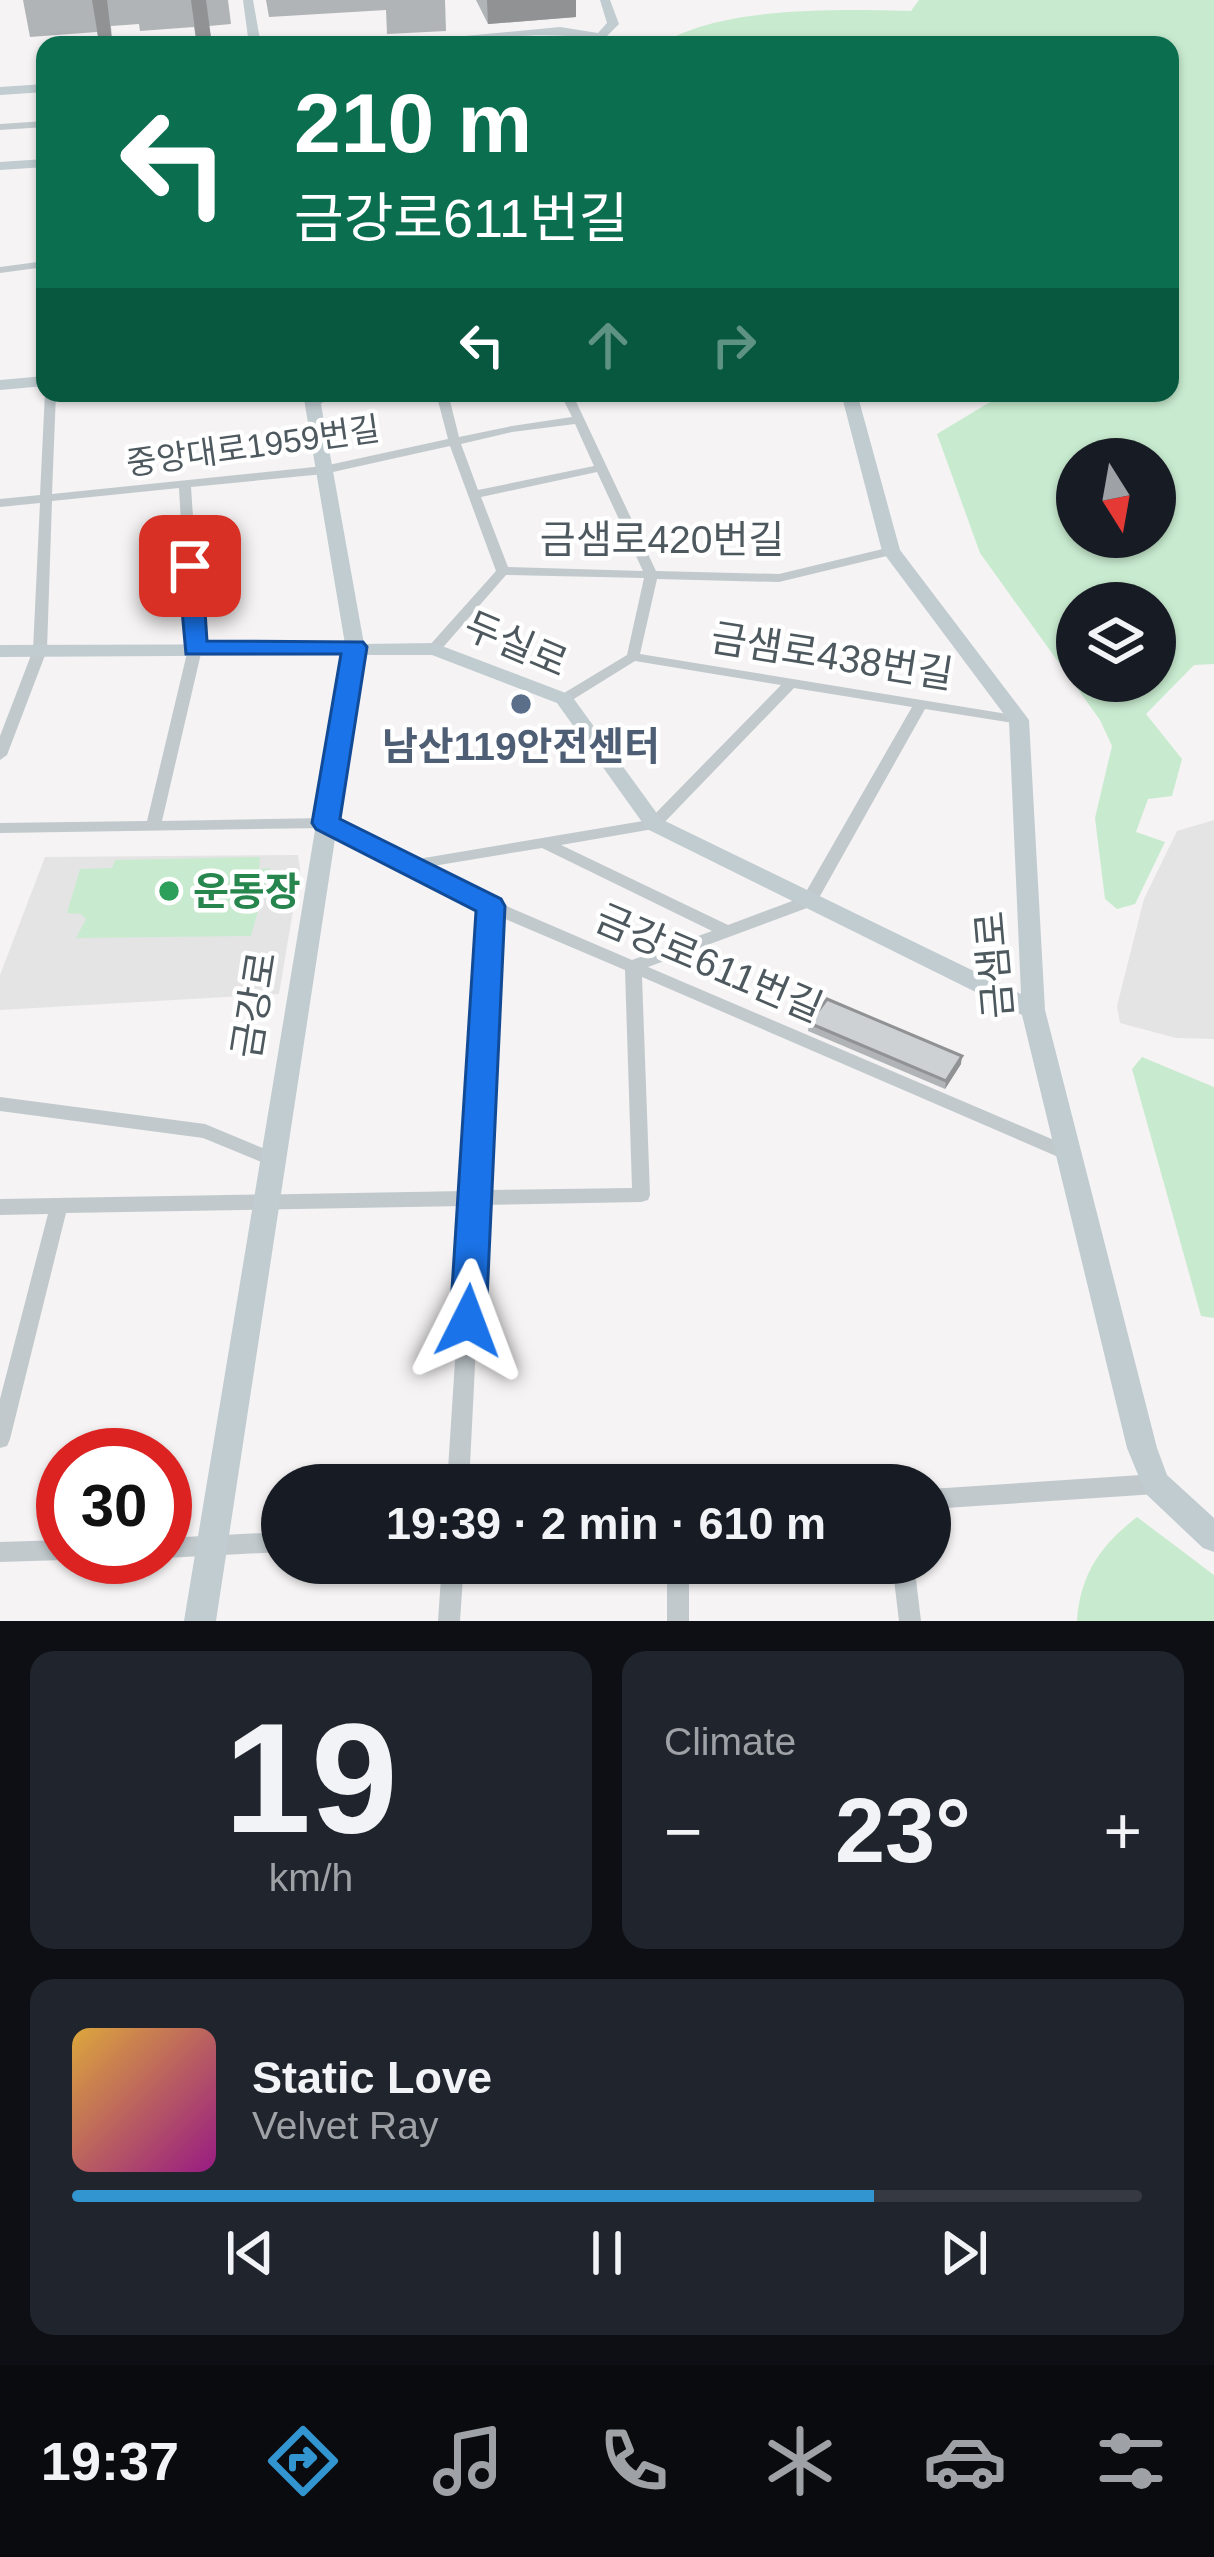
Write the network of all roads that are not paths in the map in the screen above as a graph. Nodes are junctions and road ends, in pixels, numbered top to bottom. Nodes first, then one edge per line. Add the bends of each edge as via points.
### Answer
1 (248, 0) edge
2 (605, 0) edge
3 (254, 36) edge
4 (496, 36) edge
5 (597, 36) edge
6 (604, 36) edge
7 (36, 89) edge
8 (0, 91) edge
9 (36, 125) edge
10 (0, 127) edge
11 (36, 164) edge
12 (0, 166) edge
13 (36, 265) edge
14 (0, 270) edge
15 (36, 382) edge
16 (0, 385) edge
17 (50, 402) edge
18 (313, 402) edge
19 (444, 402) edge
20 (570, 402) edge
21 (851, 402) edge
22 (578, 420) junction
23 (454, 441) junction
24 (600, 468) junction
25 (324, 470) junction
26 (185, 484) junction
27 (476, 494) junction
28 (45, 499) junction
29 (0, 503) edge
30 (891, 550) junction
31 (503, 571) junction
32 (651, 575) junction
33 (355, 647) junction
34 (195, 649) junction
35 (434, 649) junction
36 (40, 650) junction
37 (0, 651) edge
38 (634, 657) junction
39 (791, 683) junction
40 (564, 698) junction
41 (921, 704) junction
42 (1019, 720) junction
43 (0, 755) edge
44 (326, 823) junction
45 (655, 824) junction
46 (153, 826) junction
47 (0, 828) edge
48 (545, 843) junction
49 (410, 866) junction
50 (809, 902) junction
51 (491, 906) junction
52 (728, 931) junction
53 (633, 966) junction
54 (1033, 1010) junction
55 (0, 1104) edge
56 (1069, 1154) junction
57 (271, 1159) junction
58 (476, 1197) junction
59 (265, 1200) junction
60 (59, 1206) junction
61 (0, 1207) edge
62 (9, 1366) edge
63 (0, 1439) edge
64 (459, 1464) edge
65 (1156, 1484) junction
66 (951, 1498) edge
67 (1214, 1538) edge
68 (261, 1544) edge
69 (192, 1547) edge
70 (212, 1547) junction
71 (36, 1551) edge
72 (0, 1552) edge
73 (452, 1584) edge
74 (679, 1584) edge
75 (905, 1584) edge
76 (200, 1621) edge
77 (449, 1621) edge
78 (679, 1621) edge
79 (910, 1621) edge

1 - 3 main road
2 - 6 main road via 613,24
4 - 5 main road
7 - 8 main road
9 - 10 street
11 - 12 main road
13 - 14 street
15 - 16 main road
17 - 28 street
18 - 25 main road, 금강로
19 - 23 street
20 - 22 street
21 - 30 main road
22 - 23 street, 중앙대로1959번길
22 - 24 street
23 - 25 street, 중앙대로1959번길
23 - 27 street
24 - 27 street
24 - 32 street
25 - 26 street, 중앙대로1959번길
25 - 33 main road, 금강로
26 - 28 street, 중앙대로1959번길
26 - 34 street
27 - 31 street
28 - 29 street, 중앙대로1959번길
28 - 36 street
30 - 32 street, 금샘로420번길 via 778,578
30 - 42 main road
31 - 32 street, 금샘로420번길
31 - 35 street
32 - 38 street
33 - 34 main road, 두실로
33 - 35 main road, 두실로
33 - 44 main road, 금강로
34 - 36 main road, 두실로
34 - 46 street
35 - 40 main road, 두실로
36 - 37 main road, 두실로
36 - 43 street
38 - 39 street, 금샘로438번길
38 - 40 street
39 - 41 street, 금샘로438번길
39 - 45 street
40 - 45 main road, 두실로
41 - 42 street, 금샘로438번길
41 - 50 street
42 - 54 main road, 금샘로
44 - 46 street
44 - 49 street, 금강로611번길
44 - 57 main road, 금강로
45 - 48 street
45 - 50 main road, 두실로
46 - 47 street
48 - 49 street
48 - 52 street
49 - 51 street, 금강로611번길
50 - 52 street
50 - 54 main road, 두실로
51 - 53 street, 금강로611번길
51 - 58 street
52 - 53 street
53 - 56 street, 금강로611번길
53 - 58 street via 641,1195
54 - 56 main road, 금샘로
55 - 57 street via 205,1131
56 - 65 main road, 금샘로 via 1130,1409
57 - 59 main road, 금강로
58 - 59 street
58 - 64 street
59 - 60 street
59 - 70 main road, 금강로
60 - 61 street
60 - 62 street
62 - 63 street
65 - 66 street
65 - 67 main road, 금샘로
68 - 70 street
69 - 70 street
70 - 76 main road, 금강로
71 - 72 street
73 - 77 street
74 - 78 street
75 - 79 street

